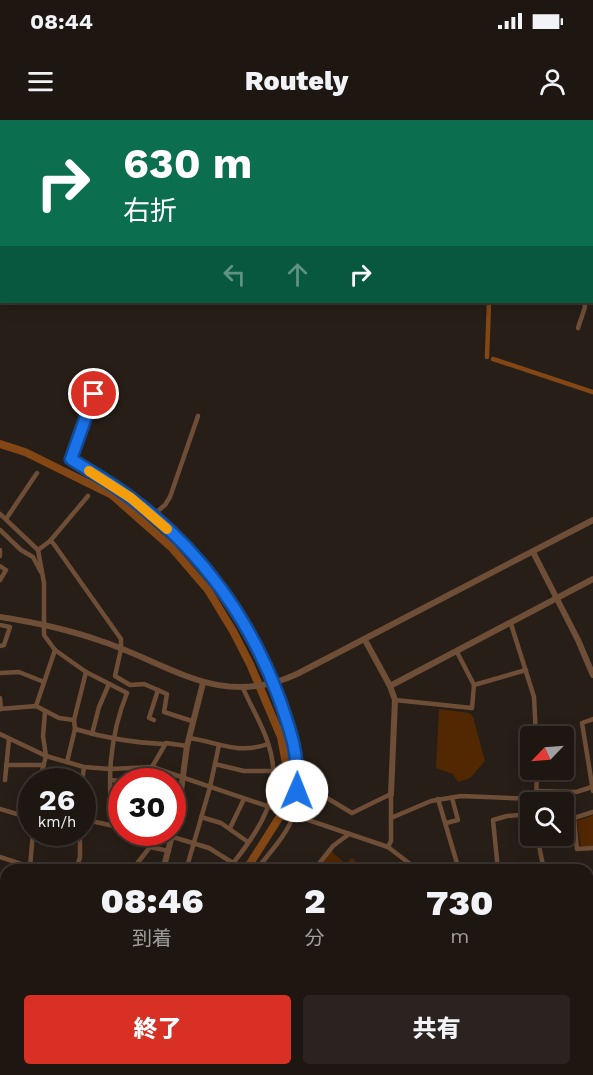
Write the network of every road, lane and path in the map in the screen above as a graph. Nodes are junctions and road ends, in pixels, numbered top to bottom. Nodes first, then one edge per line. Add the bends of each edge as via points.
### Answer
1 (584, 303) edge
2 (578, 328) dead end
3 (94, 394) dead end
4 (198, 416) dead end
5 (37, 473) dead end
6 (88, 496) dead end
7 (0, 514) edge
8 (153, 515) junction
9 (6, 519) junction
10 (593, 520) edge
11 (0, 530) edge
12 (50, 541) junction
13 (0, 550) edge
14 (38, 550) junction
15 (533, 552) junction
16 (0, 556) edge
17 (0, 566) edge
18 (43, 577) junction
19 (593, 579) edge
20 (0, 580) edge
21 (556, 598) junction
22 (2, 615) edge
23 (511, 624) junction
24 (0, 625) edge
25 (44, 625) junction
26 (364, 640) junction
27 (0, 646) edge
28 (121, 649) junction
29 (55, 650) junction
30 (456, 652) junction
31 (526, 670) junction
32 (86, 672) junction
33 (0, 673) edge
34 (593, 675) edge
35 (44, 682) junction
36 (203, 683) junction
37 (109, 684) junction
38 (271, 684) junction
39 (130, 685) junction
40 (474, 685) junction
41 (390, 686) junction
42 (246, 688) junction
43 (158, 690) junction
44 (127, 693) junction
45 (0, 698) edge
46 (395, 700) junction
47 (36, 706) junction
48 (1, 709) edge
49 (45, 712) junction
50 (593, 719) edge
51 (74, 720) junction
52 (154, 720) dead end
53 (192, 721) junction
54 (535, 726) edge
55 (75, 729) junction
56 (0, 734) edge
57 (92, 734) junction
58 (189, 738) junction
59 (9, 739) junction
60 (114, 740) junction
61 (164, 744) junction
62 (268, 744) junction
63 (219, 745) junction
64 (187, 746) junction
65 (46, 756) junction
66 (67, 762) junction
67 (215, 764) junction
68 (6, 765) junction
69 (44, 765) junction
70 (84, 766) joint
71 (154, 767) joint
72 (43, 768) edge
73 (110, 768) edge
74 (132, 768) edge
75 (184, 768) edge
76 (108, 769) edge
77 (273, 771) junction
78 (186, 779) edge
79 (5, 780) dead end
80 (537, 780) edge
81 (210, 787) junction
82 (592, 789) edge
83 (297, 791) junction
84 (537, 791) joint
85 (392, 794) junction
86 (452, 798) junction
87 (244, 799) junction
88 (438, 800) junction
89 (520, 800) edge
90 (271, 808) junction
91 (0, 809) edge
92 (593, 812) edge
93 (18, 814) edge
94 (293, 815) junction
95 (520, 815) edge
96 (201, 817) junction
97 (391, 818) junction
98 (446, 823) junction
99 (230, 828) junction
100 (349, 834) junction
101 (186, 841) edge
102 (248, 842) junction
103 (193, 843) junction
104 (32, 846) edge
105 (80, 846) edge
106 (170, 846) edge
107 (539, 846) edge
108 (150, 847) joint
109 (388, 847) junction
110 (593, 848) edge
111 (169, 851) junction
112 (0, 857) edge
113 (233, 862) joint
114 (18, 864) edge
115 (30, 864) edge
116 (78, 864) edge
117 (137, 864) edge
118 (165, 864) edge
119 (188, 864) edge
120 (260, 864) edge
121 (319, 864) edge
122 (410, 864) edge
123 (457, 864) edge
124 (497, 864) edge
125 (543, 864) edge

1 - 2 street
3 - 8 street via 71,459
4 - 8 street via 170,497
5 - 9 street
6 - 12 street
7 - 9 street
8 - 38 street via 224,592 252,637
9 - 14 street
10 - 15 street
11 - 18 street via 33,556
12 - 14 street
12 - 28 street via 114,628 121,639
13 - 16 street
14 - 18 street
15 - 21 street
15 - 26 street
17 - 20 street via 6,570
18 - 25 street
19 - 21 street
21 - 23 street
21 - 34 street
22 - 25 street
23 - 30 street
23 - 31 street
24 - 27 street via 10,627 4,645
25 - 28 street
25 - 29 street via 44,635
26 - 38 street
26 - 41 street
28 - 36 street
28 - 39 street via 115,675
29 - 32 street
29 - 35 street
30 - 40 street
30 - 41 street
31 - 40 street
31 - 54 street
32 - 37 street
32 - 51 street
33 - 35 street via 19,672
35 - 47 street
36 - 42 street
36 - 53 street
37 - 44 street
37 - 57 street
38 - 42 street
38 - 83 street via 294,745
39 - 43 street via 144,684
39 - 44 street
40 - 46 street via 472,708
41 - 46 street
42 - 62 street
43 - 52 street via 149,718
43 - 53 street via 168,695 164,712
44 - 60 street
45 - 48 street
46 - 85 street
47 - 48 street
47 - 49 street
49 - 51 street
49 - 65 street
50 - 82 street via 582,723
51 - 55 street
53 - 58 street
55 - 57 street
55 - 66 street
56 - 59 street
57 - 60 street
58 - 63 street
58 - 64 street
59 - 65 street
59 - 68 street
60 - 61 street
60 - 73 street
61 - 64 street
61 - 71 street
62 - 63 street via 240,749
62 - 77 street
63 - 67 street
64 - 75 street
65 - 66 street
65 - 69 street
66 - 70 street
67 - 77 street via 244,771
67 - 81 street
68 - 69 street
68 - 79 street
69 - 72 street
70 - 76 street
71 - 74 street
77 - 90 street
78 - 81 street
80 - 84 street
81 - 87 street
81 - 96 street
82 - 84 street
83 - 85 street via 307,786 352,813
83 - 94 street
85 - 97 street
86 - 88 street
86 - 89 street
86 - 98 street via 458,820
87 - 90 street
87 - 99 street
88 - 97 street
88 - 98 street
90 - 94 street
90 - 102 street
91 - 93 street
92 - 110 street via 574,818 577,849
94 - 100 street
94 - 120 street
95 - 124 street via 493,820
96 - 99 street
96 - 103 street
97 - 109 street
98 - 123 street
99 - 102 street
100 - 109 street
100 - 121 street
101 - 103 street
102 - 113 street
103 - 113 street via 219,852
103 - 119 street
104 - 115 street
105 - 116 street
106 - 111 street
107 - 125 street
108 - 111 street
108 - 117 street
109 - 122 street
111 - 118 street
112 - 114 street

